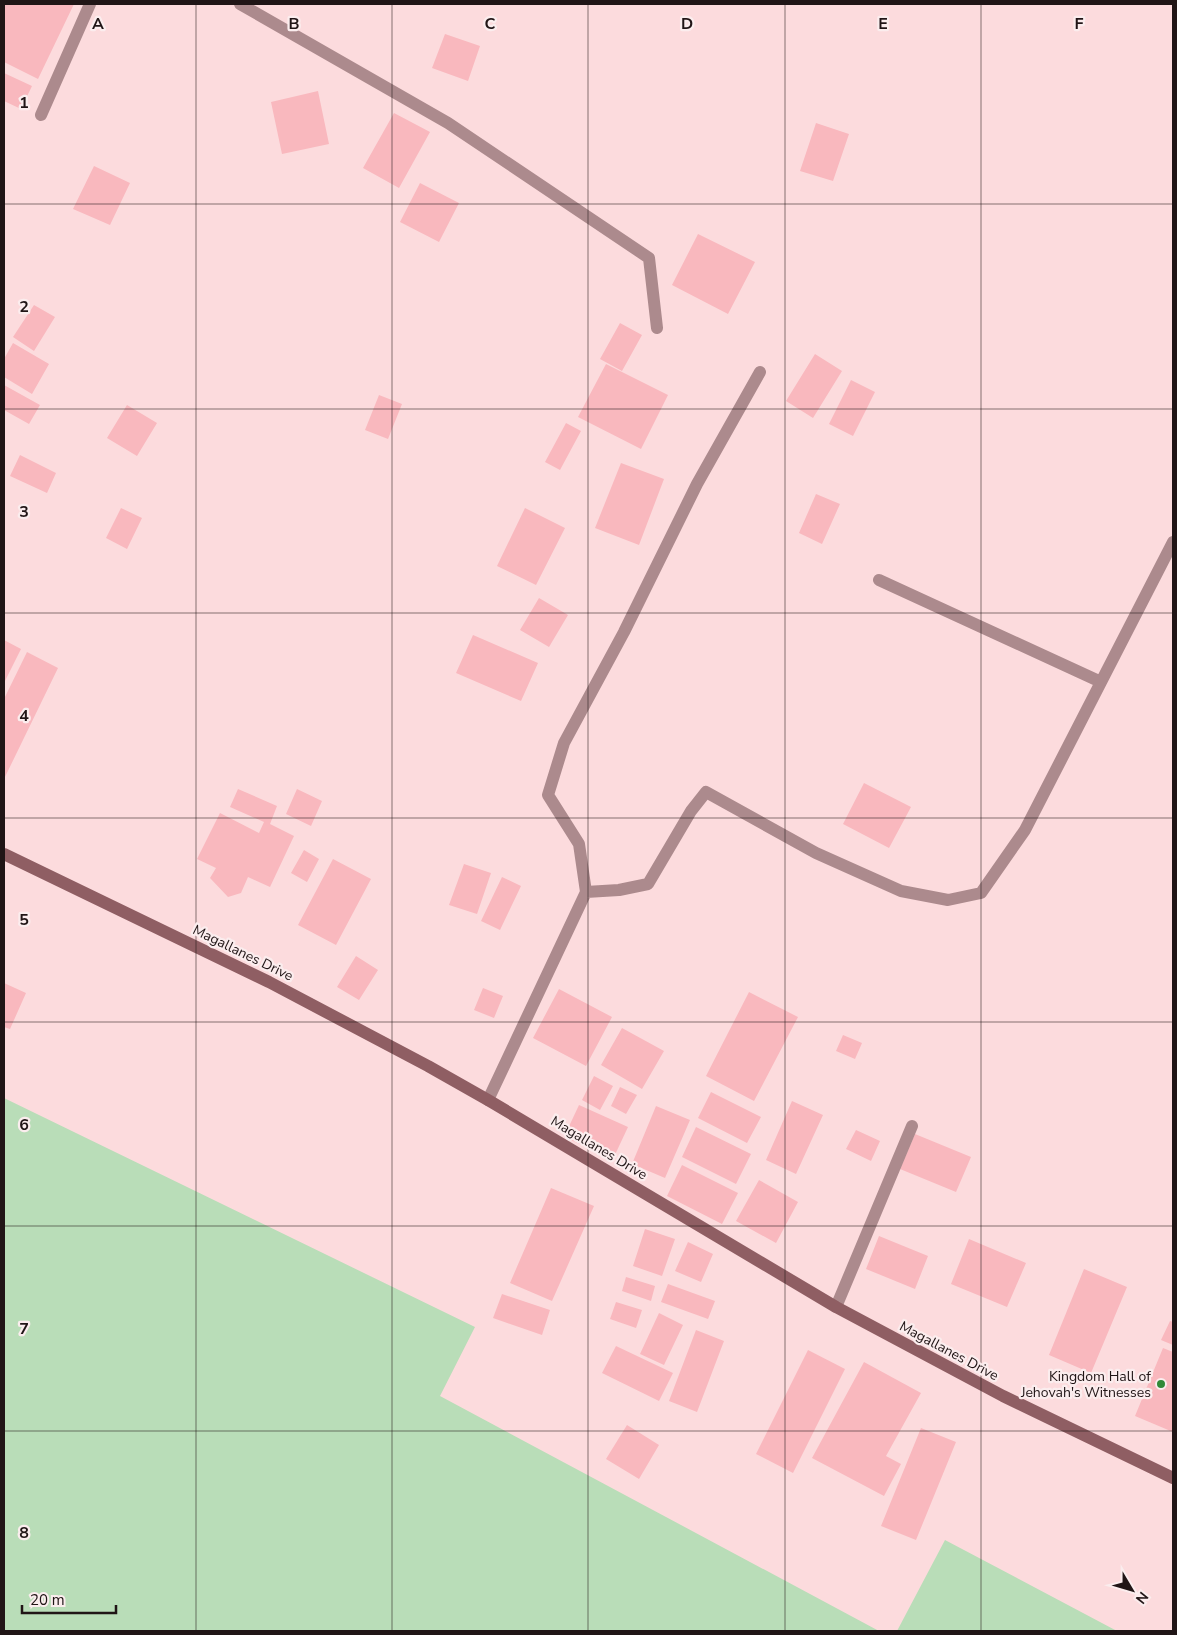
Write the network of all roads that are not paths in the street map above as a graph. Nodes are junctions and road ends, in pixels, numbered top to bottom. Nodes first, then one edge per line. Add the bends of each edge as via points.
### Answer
1 (90, 4) edge
2 (240, 4) edge
3 (41, 115) dead end
4 (658, 328) dead end
5 (760, 372) dead end
6 (1173, 542) edge
7 (879, 580) dead end
8 (1101, 682) junction
9 (4, 854) edge
10 (586, 892) junction
11 (488, 1100) junction
12 (912, 1126) dead end
13 (836, 1307) junction
14 (1173, 1478) edge

1 - 3 street
2 - 4 street via 448,123 650,258
5 - 10 street via 697,484 624,632 564,743 548,795 580,844
6 - 8 street
7 - 8 street
8 - 10 street via 1025,830 981,893 948,900 901,891 816,853 706,792 691,811 648,884
9 - 11 street, Magallanes Drive via 269,982
10 - 11 street
11 - 13 street, Magallanes Drive
12 - 13 street
13 - 14 street, Magallanes Drive via 1003,1396

